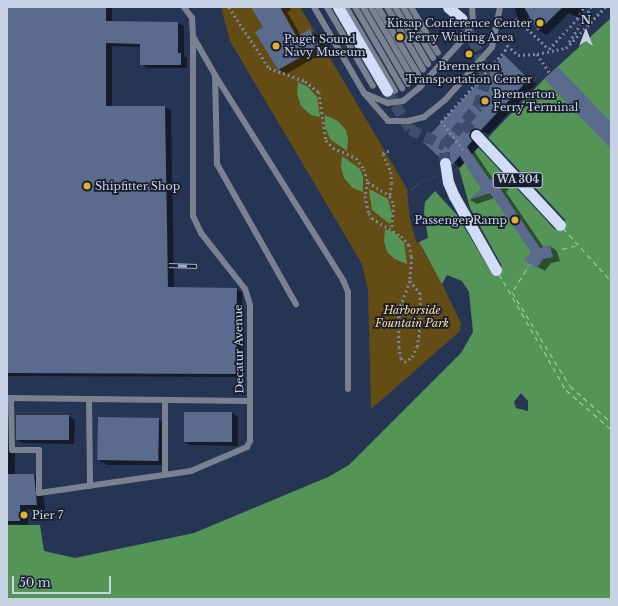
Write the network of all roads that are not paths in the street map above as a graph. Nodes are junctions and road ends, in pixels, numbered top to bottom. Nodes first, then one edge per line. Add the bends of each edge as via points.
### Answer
1 (184, 7) edge
2 (314, 7) edge
3 (327, 7) edge
4 (338, 7) edge
5 (346, 7) edge
6 (355, 7) edge
7 (363, 7) edge
8 (371, 7) edge
9 (378, 7) edge
10 (387, 7) edge
11 (395, 7) edge
12 (403, 7) edge
13 (411, 7) edge
14 (448, 7) edge
15 (457, 7) edge
16 (472, 7) edge
17 (500, 7) edge
18 (193, 37) junction
19 (438, 53) dead end
20 (433, 58) dead end
21 (428, 64) dead end
22 (423, 68) dead end
23 (418, 74) dead end
24 (215, 75) junction
25 (413, 79) dead end
26 (408, 84) dead end
27 (373, 86) dead end
28 (402, 88) dead end
29 (391, 91) joint
30 (364, 93) junction
31 (476, 135) tunnel mouth
32 (445, 163) tunnel mouth
33 (560, 225) dead end
34 (496, 270) dead end
35 (296, 304) dead end
36 (348, 389) dead end
37 (9, 398) edge
38 (89, 399) junction
39 (165, 400) junction
40 (250, 401) junction
41 (165, 474) junction
42 (90, 486) junction

1 - 18 lane, Decatur Avenue via 192,18
2 - 30 lane
3 - 27 lane
4 - 29 highway
5 - 29 lane
6 - 28 lane
7 - 26 lane
8 - 25 lane
9 - 23 lane
10 - 22 lane
11 - 21 lane
12 - 20 lane
13 - 19 lane
14 - 15 highway via 462,19
16 - 30 lane, bridge via 473,21 466,36 420,87 403,100 388,103
17 - 30 lane, bridge via 492,47 446,100 424,116 408,121 388,121
18 - 24 lane
18 - 40 lane, Decatur Avenue via 193,216 201,233 245,290 250,305
24 - 35 lane via 217,164
24 - 36 lane via 343,280 348,292
31 - 33 highway, WA 304
32 - 34 highway via 448,182 454,196
37 - 38 lane
37 - 42 lane, Decatur Avenue via 12,450 38,450 39,493
38 - 39 lane
38 - 42 lane
39 - 40 lane
39 - 41 lane
40 - 41 lane, Decatur Avenue via 250,441 247,447 191,470
41 - 42 lane, Decatur Avenue

